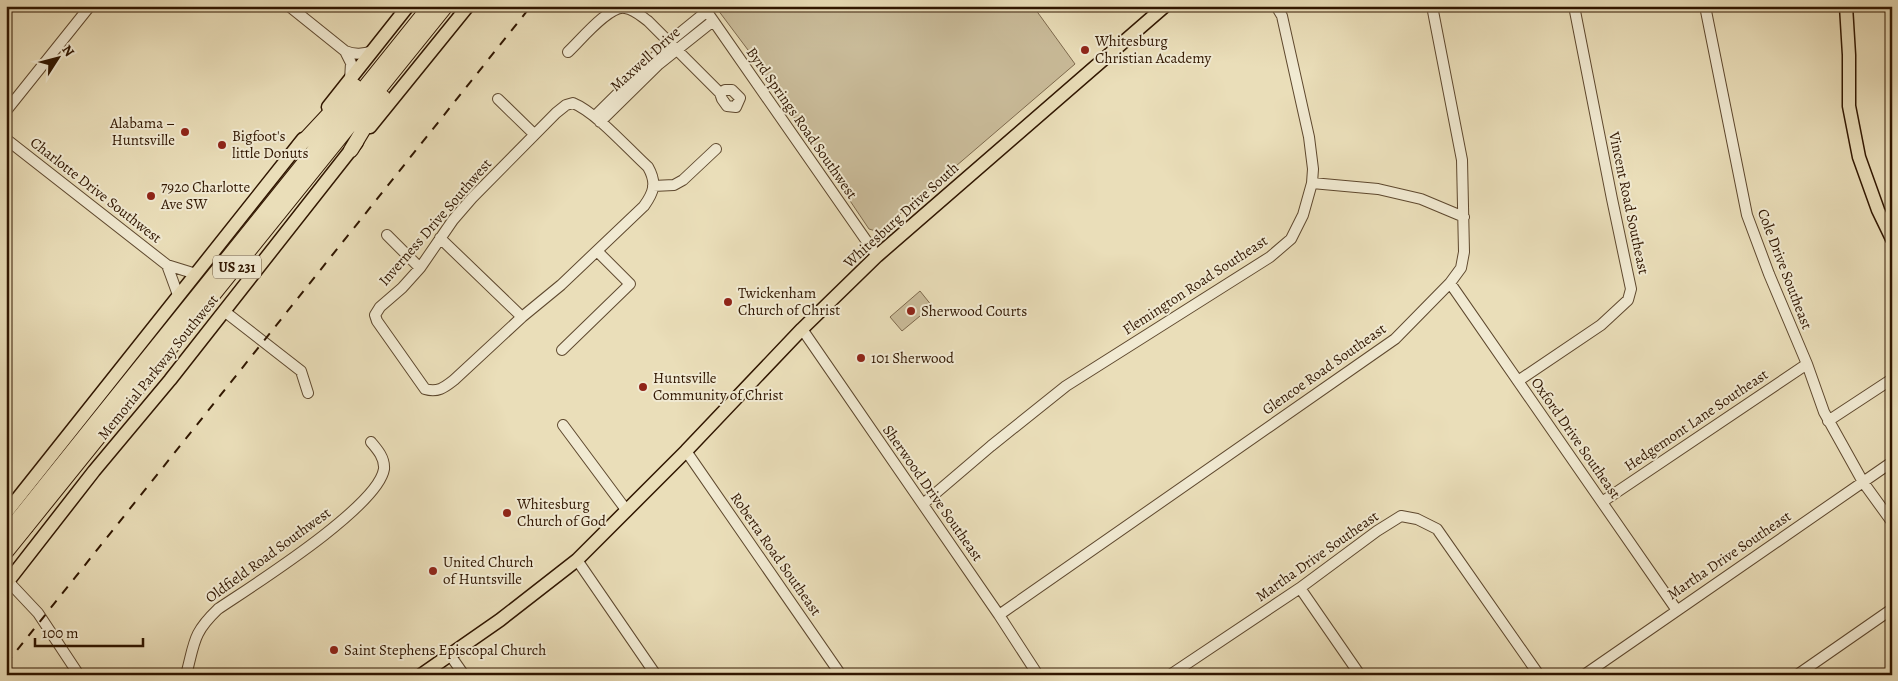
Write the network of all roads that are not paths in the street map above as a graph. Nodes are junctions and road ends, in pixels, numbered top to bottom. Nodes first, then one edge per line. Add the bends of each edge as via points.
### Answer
1 (90, 6) edge
2 (289, 6) edge
3 (408, 6) edge
4 (446, 6) edge
5 (468, 6) edge
6 (1165, 6) edge
7 (1276, 6) edge
8 (1432, 6) edge
9 (1574, 6) edge
10 (1706, 6) edge
11 (1846, 6) edge
12 (705, 9) edge
13 (430, 13) edge
14 (713, 21) junction
15 (673, 46) junction
16 (345, 51) junction
17 (373, 51) junction
18 (568, 52) dead end
19 (350, 80) junction
20 (720, 93) dead end
21 (498, 99) dead end
22 (6, 111) edge
23 (597, 119) junction
24 (534, 134) junction
25 (6, 140) edge
26 (299, 146) junction
27 (716, 149) dead end
28 (351, 150) junction
29 (1312, 183) junction
30 (653, 186) junction
31 (1464, 217) junction
32 (387, 235) dead end
33 (440, 238) junction
34 (1892, 239) edge
35 (597, 251) junction
36 (877, 256) junction
37 (166, 265) junction
38 (420, 268) junction
39 (196, 274) junction
40 (1450, 284) junction
41 (178, 295) junction
42 (224, 311) junction
43 (522, 318) junction
44 (802, 329) junction
45 (562, 350) dead end
46 (1806, 364) junction
47 (1892, 379) edge
48 (1518, 381) junction
49 (308, 393) dead end
50 (1828, 421) junction
51 (563, 425) dead end
52 (371, 442) dead end
53 (686, 451) junction
54 (1892, 462) edge
55 (1863, 482) junction
56 (1602, 502) junction
57 (923, 504) junction
58 (627, 511) junction
59 (13, 517) edge
60 (1892, 522) edge
61 (6, 532) edge
62 (42, 538) junction
63 (6, 552) edge
64 (577, 560) junction
65 (7, 582) edge
66 (1300, 588) junction
67 (1676, 609) junction
68 (1892, 609) edge
69 (999, 614) junction
70 (450, 654) junction
71 (1184, 671) edge
72 (79, 675) edge
73 (186, 675) edge
74 (421, 675) edge
75 (464, 675) edge
76 (656, 675) edge
77 (841, 675) edge
78 (1038, 675) edge
79 (1170, 675) edge
80 (1360, 675) edge
81 (1539, 675) edge
82 (1584, 675) edge
83 (1797, 675) edge

1 - 22 street
2 - 16 street
3 - 17 main road, Memorial Parkway Southwest
4 - 13 highway, Memorial Parkway Southwest / US 231
5 - 28 main road, Memorial Parkway Southwest
6 - 36 main road, Whitesburg Drive South
7 - 29 street, Flemington Road Southeast via 1282,16 1309,137
8 - 31 street, Glencoe Road Southeast via 1462,160
9 - 48 street, Vincent Road Southeast via 1631,289 1628,300 1601,324
10 - 46 street, Cole Drive Southeast via 1747,215
11 - 34 main road via 1849,106 1858,149 1878,210
12 - 14 street, Byrd Springs Road Southwest
12 - 15 street
13 - 26 highway
13 - 28 highway via 425,41 386,92
13 - 59 highway, Memorial Parkway Southwest / US 231
14 - 15 street, Maxwell Drive
14 - 36 street, Byrd Springs Road Southwest
15 - 18 street via 635,11 623,7 611,11
15 - 20 street
15 - 23 street
16 - 17 street via 361,54
16 - 19 street via 351,63
17 - 19 main road, Memorial Parkway Southwest
19 - 26 main road, Memorial Parkway Southwest
21 - 24 street
23 - 24 street, Inverness Drive Southwest via 582,107 566,105
23 - 30 street, Inverness Drive Southwest via 648,167
24 - 33 street, Inverness Drive Southwest via 472,198
25 - 37 street, Charlotte Drive Southwest
26 - 39 main road, Memorial Parkway Southwest
27 - 30 street via 683,180 674,185
28 - 42 main road, Memorial Parkway Southwest
29 - 31 street via 1378,189 1421,199
29 - 57 street, Flemington Road Southeast via 1303,216 1292,239 1270,257 1066,386
30 - 35 street, Inverness Drive Southwest via 652,196 644,206
31 - 40 street, Glencoe Road Southeast via 1461,268
32 - 38 street
33 - 38 street, Inverness Drive Southwest
33 - 43 street
35 - 43 street, Inverness Drive Southwest
35 - 45 street via 630,284
36 - 44 main road, Whitesburg Drive South
37 - 39 street, Charlotte Drive Southwest
37 - 41 street, Charlotte Drive Southwest
38 - 43 street, Inverness Drive Southwest via 375,314 426,389 443,388
39 - 41 main road, Memorial Parkway Southwest
40 - 48 street, Oxford Drive Southeast
40 - 69 street, Glencoe Road Southeast via 1395,339
41 - 59 main road, Memorial Parkway Southwest
42 - 49 street via 301,371
42 - 62 main road, Memorial Parkway Southwest
44 - 53 main road, Whitesburg Drive South
44 - 57 street, Sherwood Drive Southeast
46 - 50 street, Cole Drive Southeast
46 - 56 street, Hedgemont Lane Southeast
47 - 50 street
48 - 56 street, Oxford Drive Southeast
50 - 55 street, Cole Drive Southeast
51 - 58 street
52 - 73 street, Oldfield Road Southwest via 384,464 372,490 321,539 218,609 203,623 194,639
53 - 58 main road, Whitesburg Drive South
53 - 77 street, Roberta Road Southeast
54 - 55 street, Martha Drive Southeast
55 - 60 street, Cole Drive Southeast
55 - 67 street, Martha Drive Southeast
56 - 67 street, Oxford Drive Southeast
57 - 69 street, Sherwood Drive Southeast
58 - 64 main road, Whitesburg Drive South
59 - 61 highway, Memorial Parkway Southwest / US 231, bridge
59 - 63 highway, Memorial Parkway Southwest / US 231, bridge
61 - 62 main road via 19,543
62 - 65 main road, Memorial Parkway Southwest
64 - 70 main road, Whitesburg Drive South
64 - 76 street
65 - 72 street via 38,613
66 - 71 street, Martha Drive Southeast
66 - 80 street
66 - 81 street, Martha Drive Southeast via 1401,516 1417,519 1437,528
67 - 82 street, Martha Drive Southeast
68 - 83 street
69 - 78 street, Sherwood Drive Southeast
70 - 74 main road, Whitesburg Drive South
70 - 75 street
71 - 79 street, Martha Drive Southeast

